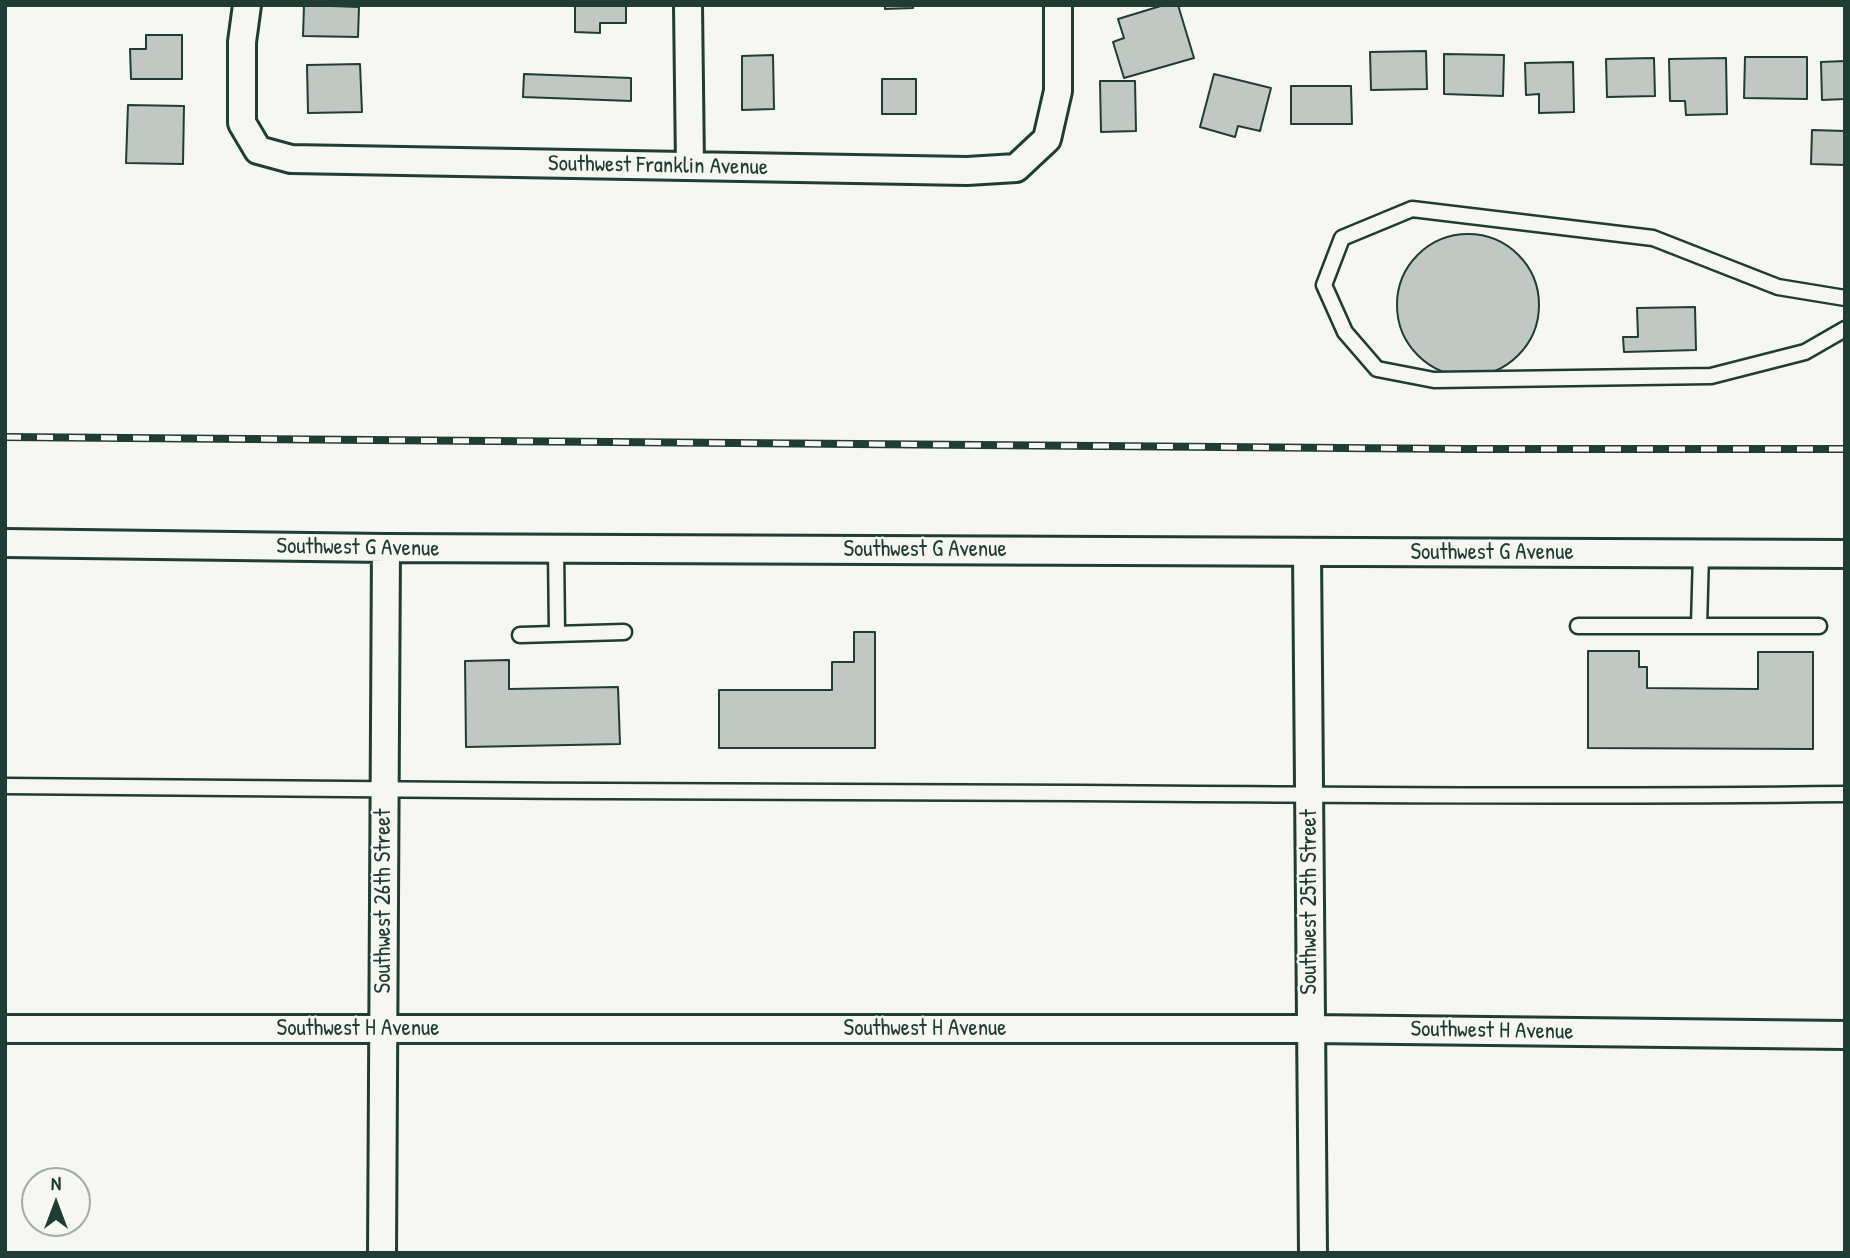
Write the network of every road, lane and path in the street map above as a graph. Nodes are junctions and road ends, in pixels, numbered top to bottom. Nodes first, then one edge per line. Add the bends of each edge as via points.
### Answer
1 (247, 5) edge
2 (688, 5) edge
3 (1058, 5) edge
4 (690, 166) junction
5 (1845, 298) edge
6 (1845, 329) edge
7 (5, 543) edge
8 (386, 548) junction
9 (556, 549) junction
10 (1307, 552) junction
11 (1701, 553) junction
12 (1845, 554) edge
13 (1578, 626) dead end
14 (1699, 626) junction
15 (1819, 626) dead end
16 (624, 632) dead end
17 (557, 633) junction
18 (520, 635) dead end
19 (5, 786) edge
20 (385, 790) junction
21 (1309, 794) junction
22 (1845, 794) edge
23 (5, 1029) edge
24 (383, 1030) junction
25 (1311, 1030) junction
26 (1845, 1035) edge
27 (382, 1253) edge
28 (1313, 1253) edge

1 - 4 street, Southwest Franklin Avenue via 242,123 258,150 291,159
2 - 4 street
3 - 4 street, Southwest Franklin Avenue via 1058,92 1047,139 1016,169
5 - 6 lane via 1778,288 1653,238 1412,209 1342,238 1324,285 1345,332 1377,369 1434,380 1711,376 1805,352
7 - 8 street, Southwest G Avenue
8 - 9 street, Southwest G Avenue
8 - 20 street, Southwest 26th Street
9 - 10 street, Southwest G Avenue
9 - 17 lane
10 - 11 street, Southwest G Avenue
10 - 21 street, Southwest 25th Street
11 - 12 street, Southwest G Avenue
11 - 14 lane
13 - 14 lane
14 - 15 lane
16 - 17 lane
17 - 18 lane
19 - 20 lane
20 - 21 lane
20 - 24 street, Southwest 26th Street
21 - 22 lane
21 - 25 street, Southwest 25th Street
23 - 24 street, Southwest H Avenue
24 - 25 street, Southwest H Avenue
24 - 27 street, Southwest 26th Street
25 - 26 street, Southwest H Avenue
25 - 28 street, Southwest 25th Street

